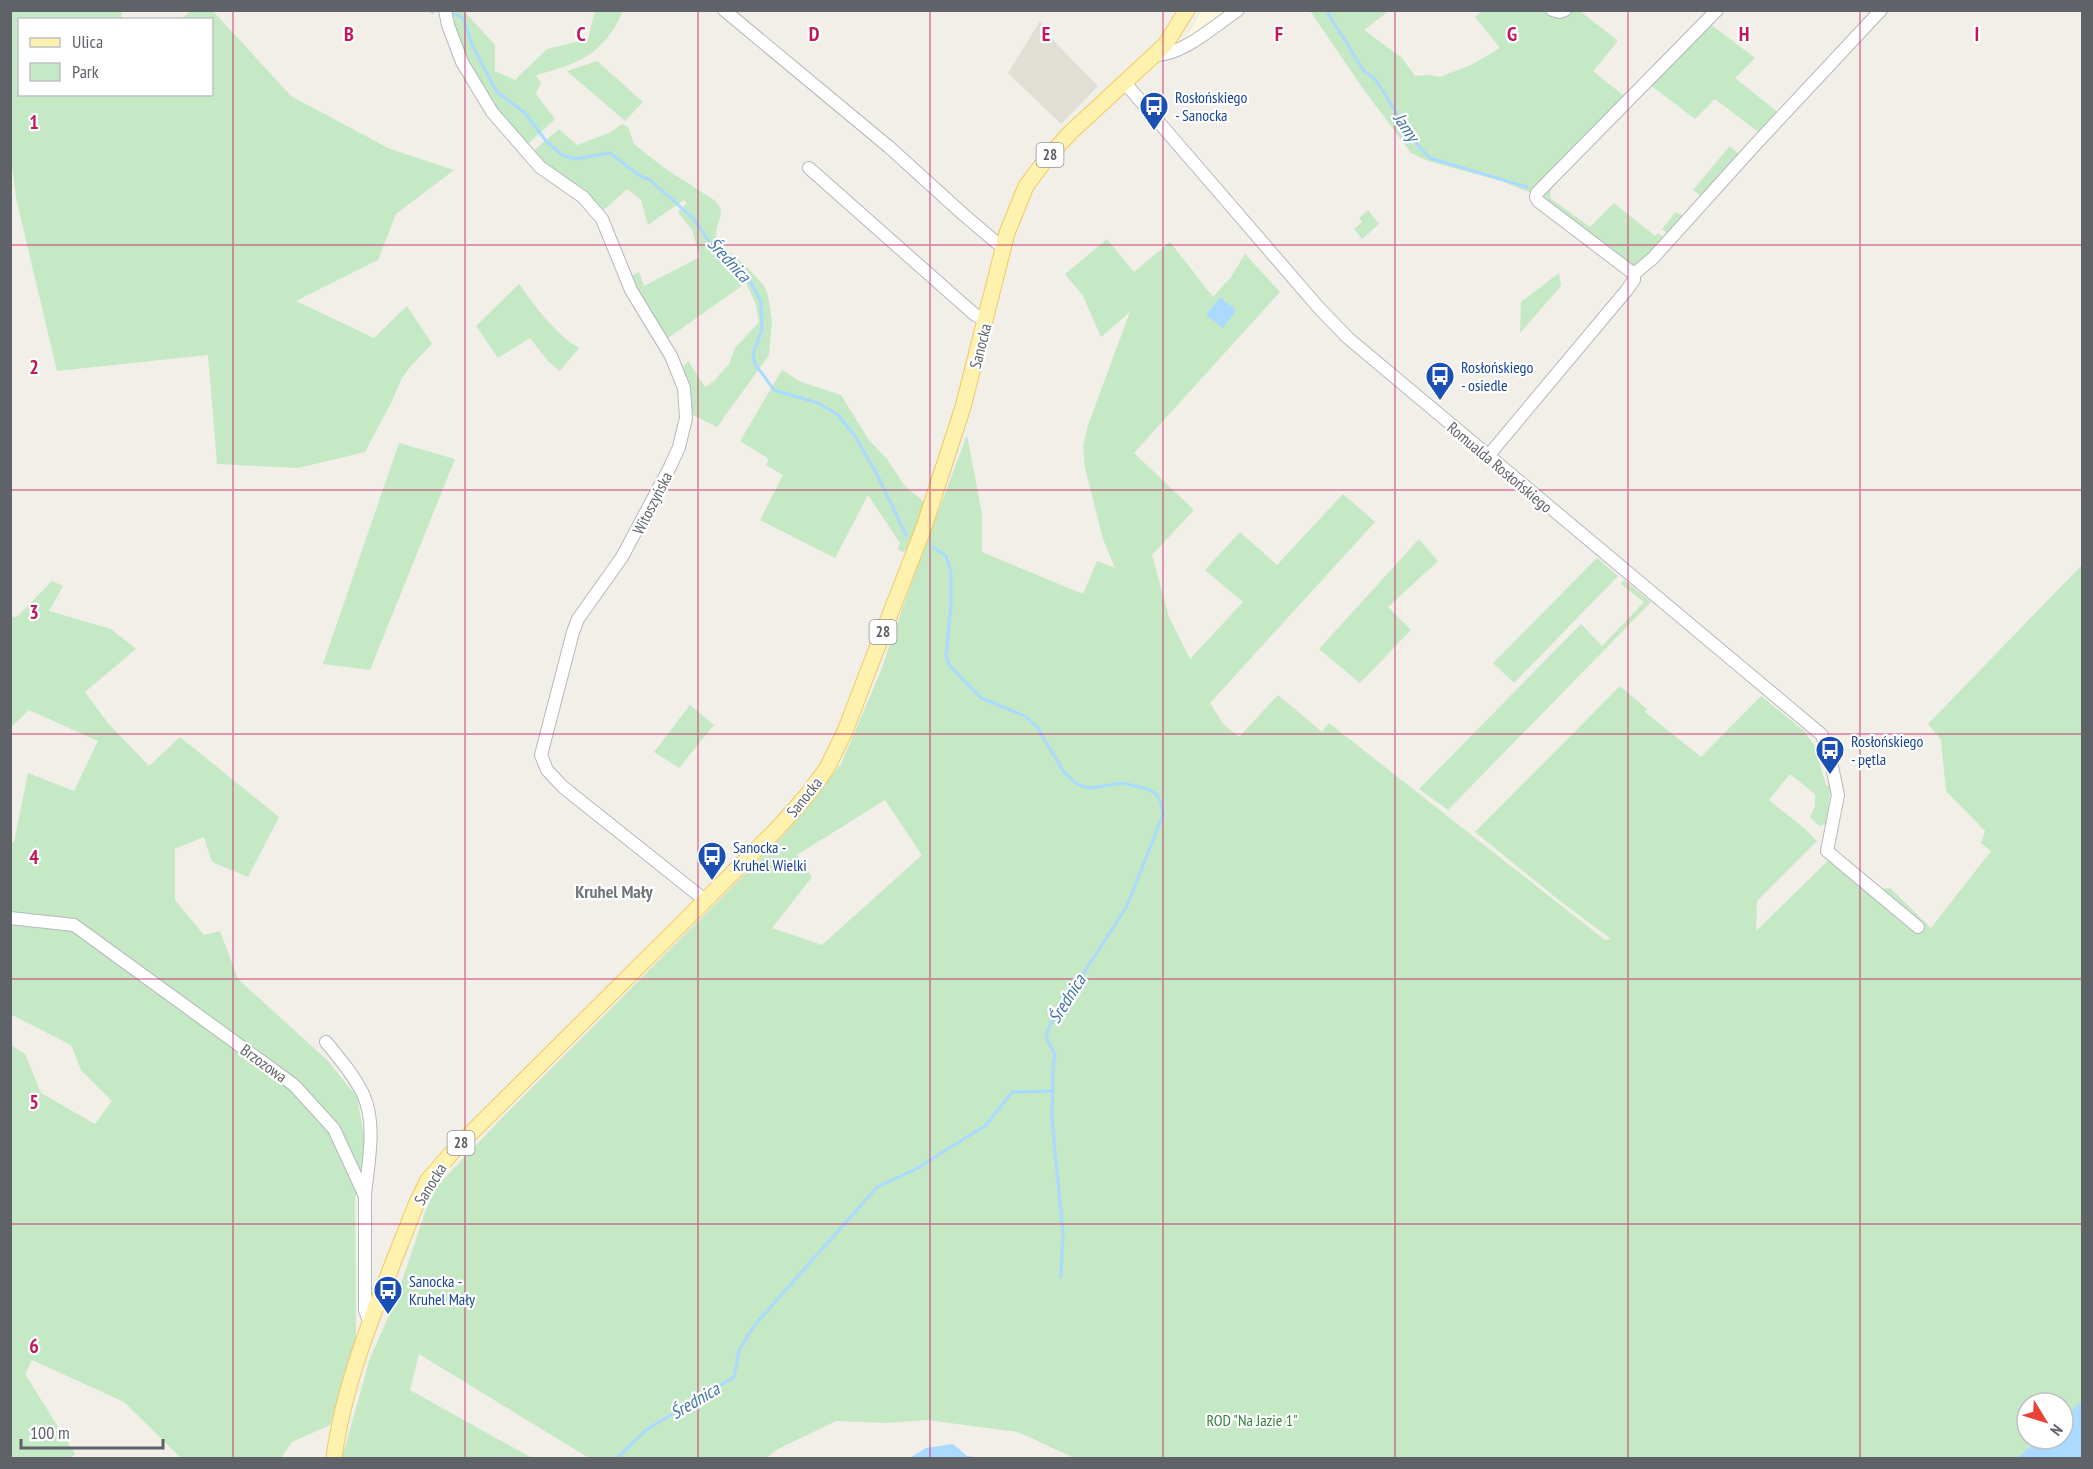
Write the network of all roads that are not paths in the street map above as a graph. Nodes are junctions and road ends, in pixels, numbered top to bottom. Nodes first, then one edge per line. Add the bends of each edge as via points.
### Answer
1 (445, 10) edge
2 (724, 10) edge
3 (1188, 10) edge
4 (1238, 10) edge
5 (1552, 10) edge
6 (1565, 10) edge
7 (1716, 10) edge
8 (1881, 10) edge
9 (1154, 56) junction
10 (1125, 83) junction
11 (809, 168) dead end
12 (1004, 246) junction
13 (1634, 274) junction
14 (986, 321) junction
15 (1488, 456) junction
16 (706, 901) junction
17 (10, 918) edge
18 (1918, 927) dead end
19 (326, 1042) dead end
20 (365, 1196) junction
21 (370, 1324) junction
22 (334, 1458) edge

1 - 16 street, Witoszyńska via 454,44 492,112 540,167 583,197 602,219 631,290 671,356 684,388 687,418 679,447 622,557 575,626 541,755 563,787
2 - 12 street
3 - 9 main road, 28
4 - 9 street via 1179,50
5 - 6 street
7 - 13 street via 1537,193 1538,201
8 - 13 street
9 - 10 main road, 28
10 - 12 main road, Sanocka / 28 via 1083,120 1026,186
10 - 15 street, Romualda Rosłońskiego via 1341,331
11 - 14 street
12 - 14 main road, Sanocka / 28
13 - 15 street via 1626,291
14 - 16 main road, Sanocka / 28 via 924,526 840,742 799,805
15 - 18 street, Romualda Rosłońskiego via 1822,735 1838,795 1827,851
16 - 21 main road, Sanocka / 28 via 435,1171 417,1202
17 - 20 street, Brzozowa via 74,926 294,1085 334,1129
19 - 20 street via 364,1096 371,1127
20 - 21 street, Brzozowa via 365,1310
21 - 22 main road, Sanocka / 28 via 341,1419

